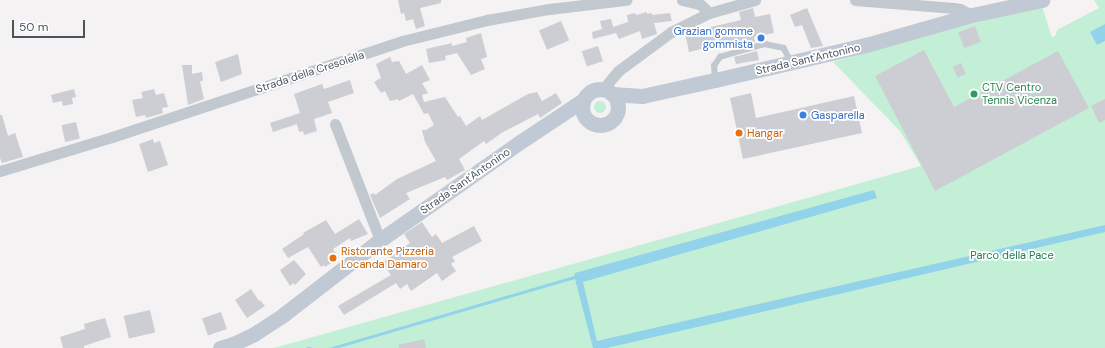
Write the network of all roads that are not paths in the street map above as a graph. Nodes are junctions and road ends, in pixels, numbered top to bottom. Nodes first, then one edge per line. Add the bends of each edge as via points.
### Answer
1 (626, 0) edge
2 (682, 0) edge
3 (755, 0) edge
4 (855, 0) edge
5 (1042, 0) edge
6 (709, 13) junction
7 (972, 15) junction
8 (791, 63) junction
9 (715, 80) junction
10 (608, 92) junction
11 (642, 96) junction
12 (582, 101) junction
13 (616, 115) junction
14 (589, 122) junction
15 (550, 123) junction
16 (335, 124) dead end
17 (0, 171) edge
18 (380, 240) junction
19 (220, 348) edge

1 - 17 street, Strada della Cresolella via 487,20 402,41 112,137
2 - 6 street via 700,4
3 - 6 street, Strada Sant'Antonino
4 - 7 street via 954,8
5 - 7 main road, Strada Sant'Antonino
6 - 10 street, Strada Sant'Antonino via 671,32 618,71
7 - 8 main road, Strada Sant'Antonino
8 - 9 main road, Strada Sant'Antonino
8 - 9 lane via 784,48 765,44 720,57 714,66
9 - 11 main road, Strada Sant'Antonino
10 - 11 main road, Strada Sant'Antonino
10 - 12 main road, Strada Sant'Antonino via 593,90
10 - 13 main road via 618,104
11 - 13 main road, Strada Sant'Antonino
12 - 14 main road via 582,113
12 - 15 main road, Strada Sant'Antonino
13 - 14 main road, Strada Sant'Antonino via 607,124 595,125
14 - 15 main road, Strada Sant'Antonino via 568,119
15 - 18 main road, Strada Sant'Antonino
16 - 18 street
18 - 19 main road, Strada Sant'Antonino via 254,334

